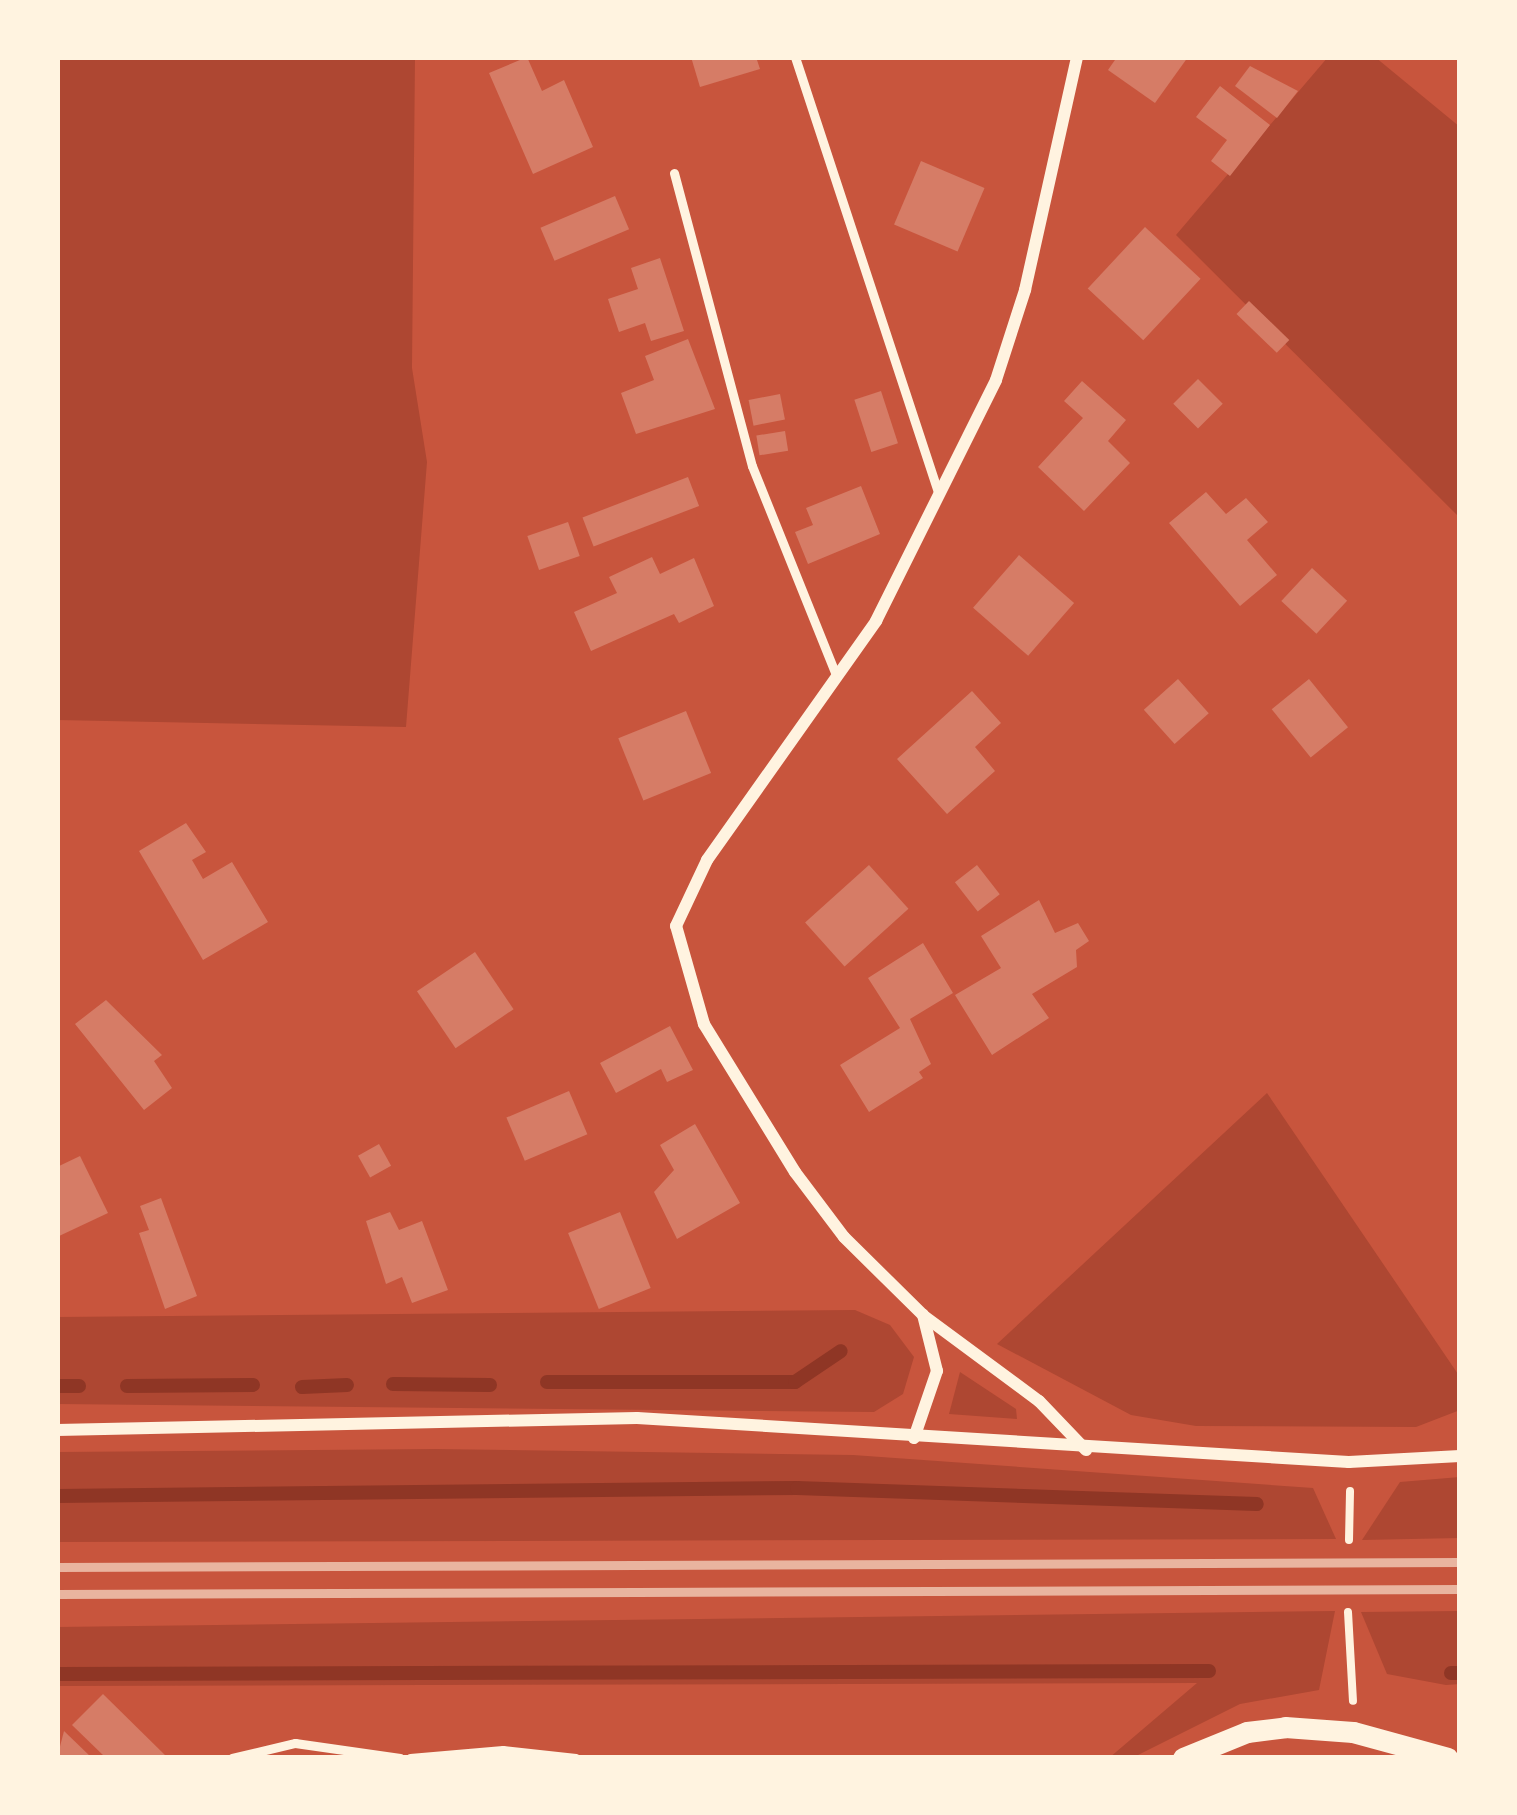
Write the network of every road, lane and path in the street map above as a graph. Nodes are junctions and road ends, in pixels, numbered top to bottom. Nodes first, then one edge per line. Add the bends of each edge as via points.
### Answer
1 (795, 57) edge
2 (1077, 57) edge
3 (674, 173) dead end
4 (939, 494) junction
5 (840, 682) junction
6 (923, 1315) junction
7 (57, 1430) edge
8 (914, 1438) junction
9 (1087, 1450) junction
10 (1460, 1456) edge
11 (1349, 1491) dead end
12 (1349, 1540) dead end
13 (1348, 1612) dead end
14 (1353, 1732) junction
15 (232, 1758) edge
16 (400, 1758) edge
17 (410, 1758) edge
18 (576, 1758) edge
19 (1183, 1758) edge
20 (1448, 1758) edge

1 - 4 lane
2 - 4 street via 1025,290 996,380
3 - 5 lane via 752,466
4 - 5 street
5 - 6 street via 707,860 676,926 704,1024 795,1172 844,1237
6 - 8 street via 937,1371
6 - 9 street via 1039,1401
7 - 8 street via 637,1418
8 - 9 street
9 - 10 street via 1349,1462
11 - 12 path
13 - 14 path
14 - 19 street via 1247,1732
14 - 20 street
15 - 16 lane via 296,1743
17 - 18 lane via 503,1750

